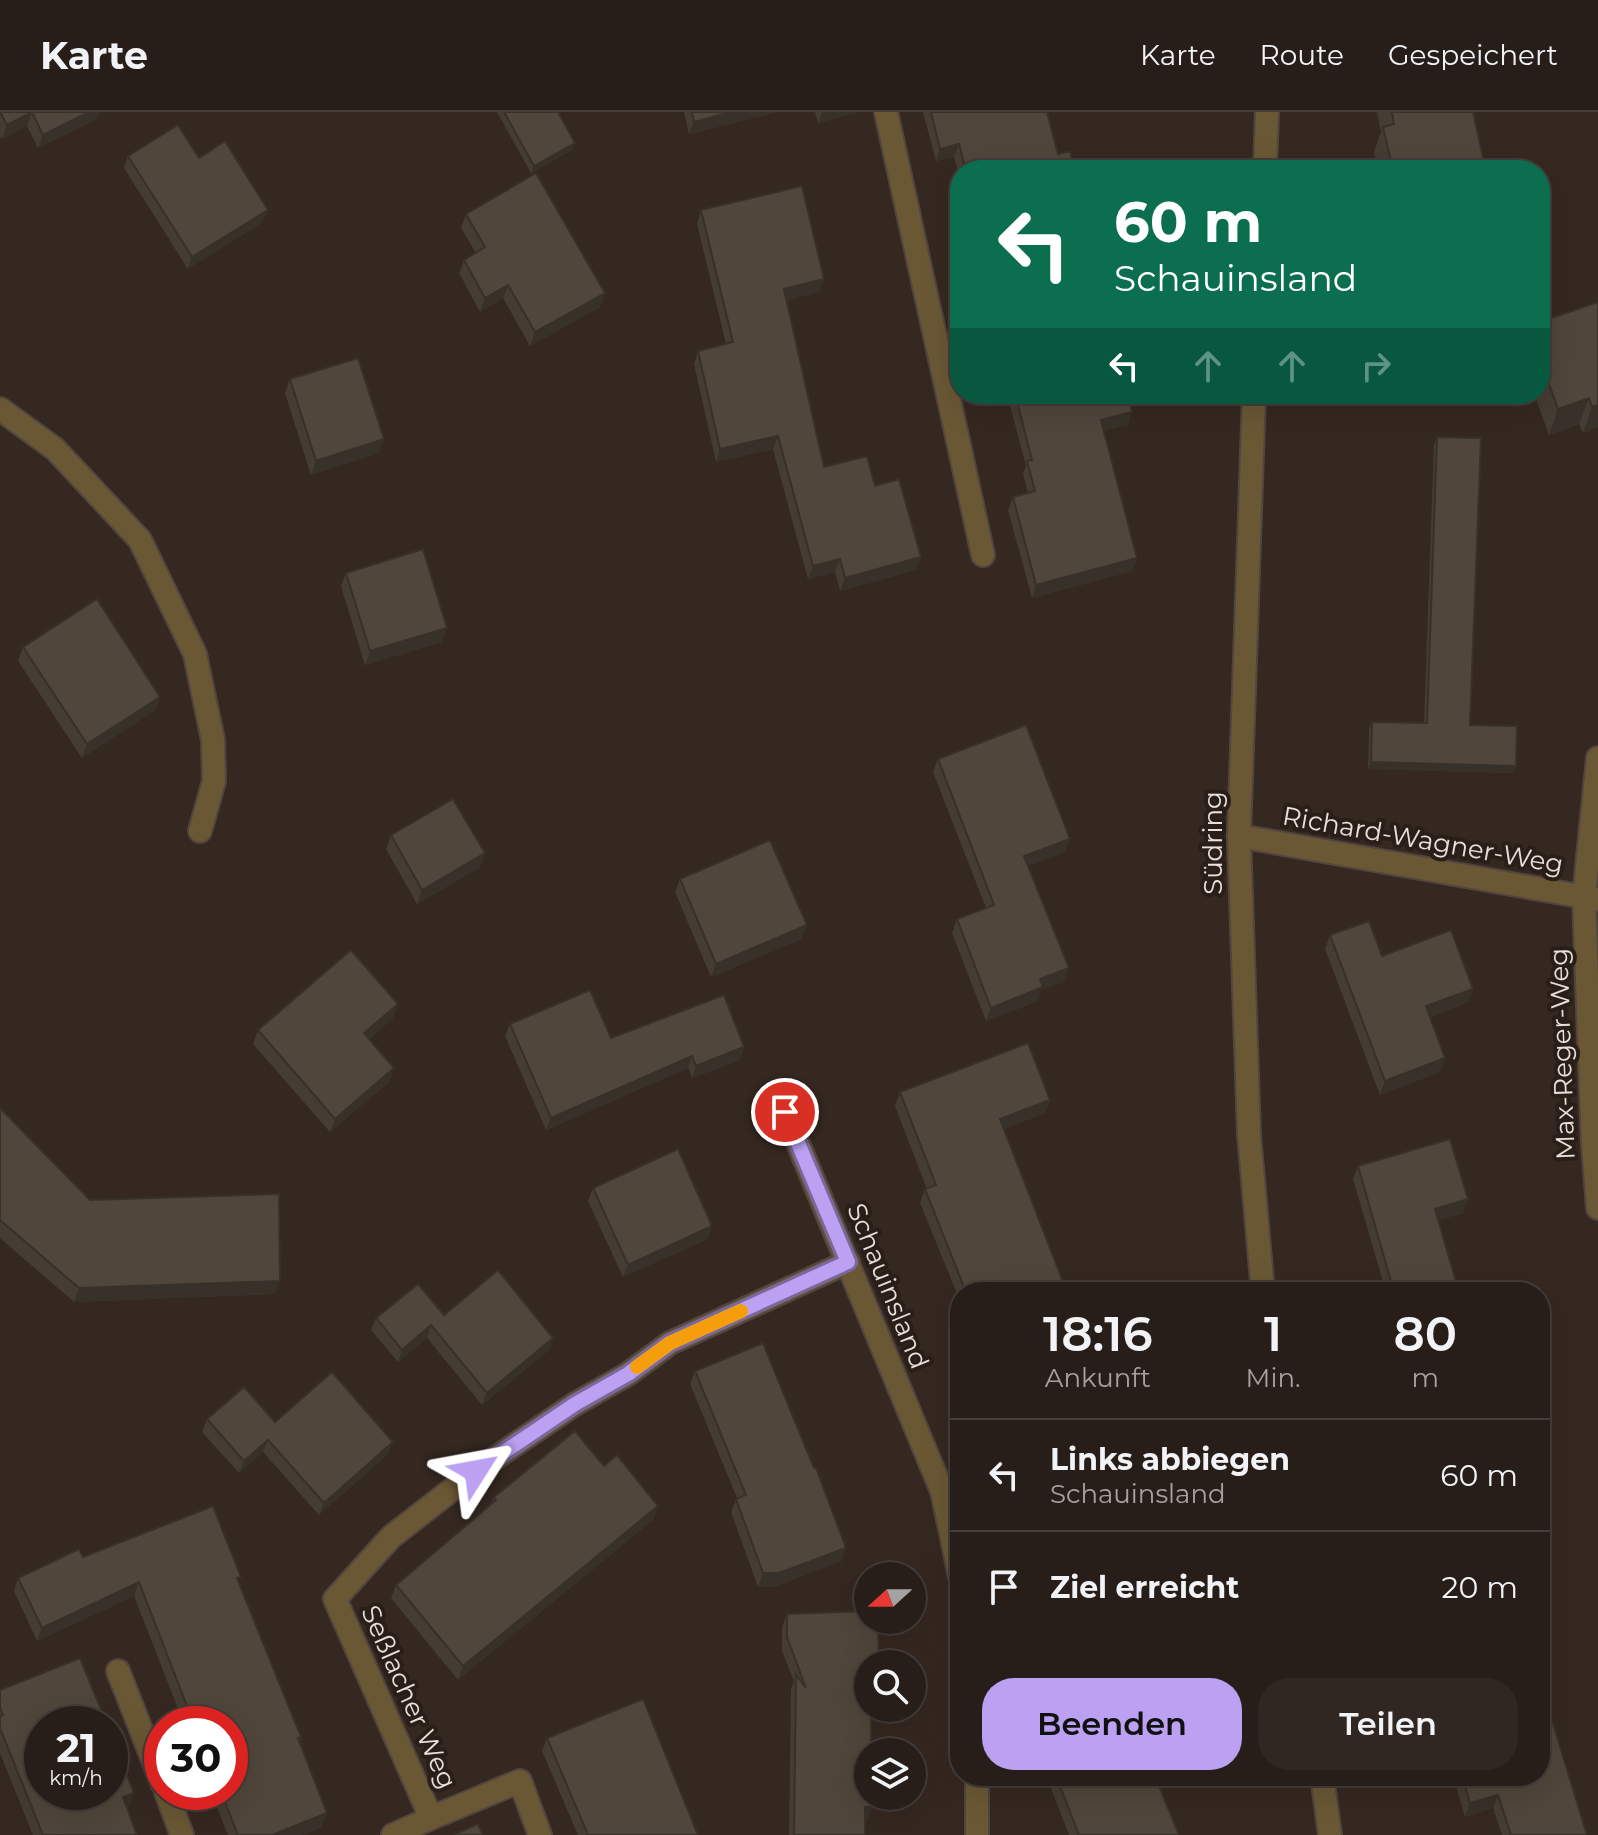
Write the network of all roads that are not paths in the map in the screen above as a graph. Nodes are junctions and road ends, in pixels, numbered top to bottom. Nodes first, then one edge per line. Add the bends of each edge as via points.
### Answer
1 (886, 112) edge
2 (1267, 112) edge
3 (1265, 160) edge
4 (1254, 404) edge
5 (0, 409) edge
6 (983, 555) dead end
7 (1598, 758) edge
8 (200, 831) dead end
9 (1239, 836) junction
10 (1591, 898) edge
11 (785, 1112) dead end
12 (1598, 1208) edge
13 (848, 1262) junction
14 (1262, 1282) edge
15 (950, 1529) edge
16 (118, 1671) dead end
17 (144, 1737) edge
18 (977, 1786) edge
19 (1323, 1786) edge
20 (173, 1810) edge
21 (431, 1818) junction
22 (182, 1835) edge
23 (393, 1835) edge
24 (540, 1835) edge
25 (977, 1835) edge
26 (1330, 1835) edge

1 - 6 street
2 - 3 street
4 - 9 street, Südring
5 - 8 street via 55,449 140,540 195,654 213,740 214,781
7 - 10 street, Max-Reger-Weg
9 - 10 street, Richard-Wagner-Weg
9 - 14 street, Südring via 1249,1135
10 - 12 street, Max-Reger-Weg
11 - 13 street, Schauinsland
13 - 15 street, Schauinsland via 942,1491
13 - 21 street, Seßlacher Weg via 670,1343 575,1404 391,1537 335,1599
16 - 17 street
18 - 25 street
19 - 26 street
20 - 22 street
21 - 23 street, Seßlacher Weg
21 - 24 street via 520,1781

